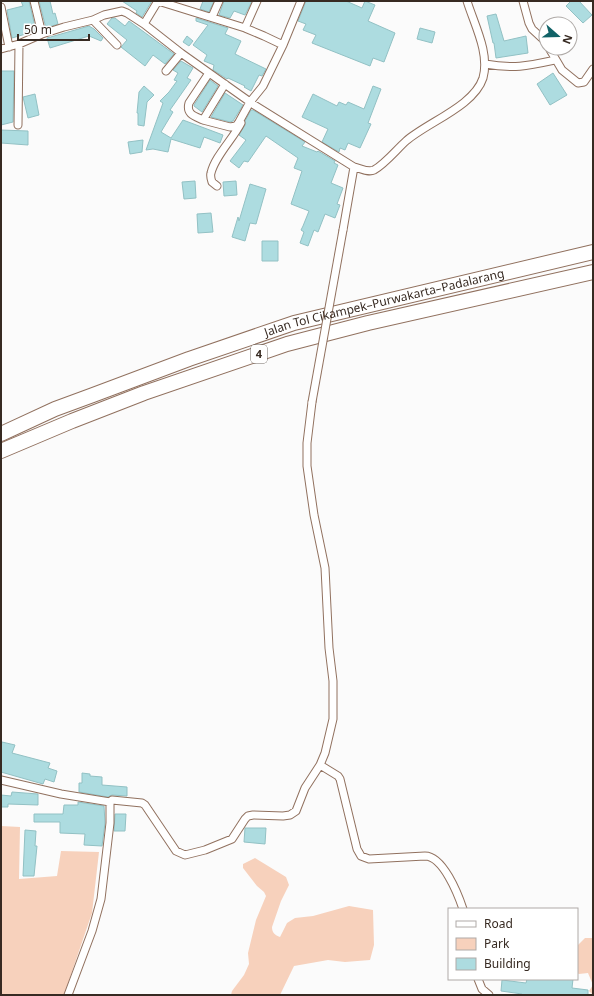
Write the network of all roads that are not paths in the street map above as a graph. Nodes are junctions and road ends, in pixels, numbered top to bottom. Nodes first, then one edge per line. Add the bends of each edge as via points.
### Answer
1 (34, 1) edge
2 (158, 1) edge
3 (219, 1) edge
4 (257, 1) edge
5 (301, 1) edge
6 (466, 1) edge
7 (523, 1) edge
8 (1, 7) edge
9 (212, 17) junction
10 (93, 20) junction
11 (144, 24) junction
12 (245, 28) junction
13 (42, 34) junction
14 (538, 35) edge
15 (19, 44) junction
16 (117, 45) dead end
17 (283, 45) junction
18 (9, 47) junction
19 (1, 49) edge
20 (182, 53) junction
21 (553, 56) edge
22 (555, 60) junction
23 (485, 64) junction
24 (593, 69) edge
25 (166, 71) dead end
26 (209, 73) junction
27 (225, 84) junction
28 (251, 102) junction
29 (203, 120) junction
30 (18, 125) dead end
31 (354, 167) junction
32 (217, 186) dead end
33 (593, 252) edge
34 (593, 272) edge
35 (1, 434) edge
36 (1, 451) edge
37 (320, 765) junction
38 (1, 780) edge
39 (110, 802) junction
40 (463, 908) edge
41 (478, 980) edge
42 (68, 995) edge
43 (489, 995) edge

1 - 13 street
2 - 9 street
2 - 11 street
3 - 9 street
4 - 12 street
5 - 17 street
6 - 23 street
7 - 14 street via 529,23
8 - 18 street
9 - 12 street
10 - 11 street via 122,11
10 - 13 street
10 - 16 street
11 - 20 street
12 - 17 street
13 - 15 street
15 - 18 street
15 - 30 street
17 - 28 street
18 - 19 street
20 - 25 street
20 - 26 street
21 - 22 street
22 - 23 street via 520,67
22 - 24 street via 562,70 578,83 584,82
23 - 31 street via 477,90 458,107 421,129 376,169 368,171
26 - 27 street
26 - 29 street via 188,108 190,113
27 - 28 street
27 - 29 street
28 - 29 street via 236,126 230,127
28 - 31 street
28 - 32 street via 236,133 211,173 212,182
31 - 37 street, bridge via 312,402 307,444 307,466 314,515 325,568 333,681 332,719 326,753
33 - 35 highway, Jalan Tol Cikampek–Purwakarta–Padalarang / 4 via 294,323 93,394
34 - 36 highway, Jalan Tol Cikampek–Purwakarta–Padalarang / 4 via 286,344 144,393
37 - 39 street via 305,788 294,813 282,816 248,816 232,839 185,855 176,851 145,805 133,801
37 - 40 street via 339,777 361,856 369,859 432,857 454,886
38 - 39 street
39 - 42 street via 101,899
41 - 43 street via 482,989

